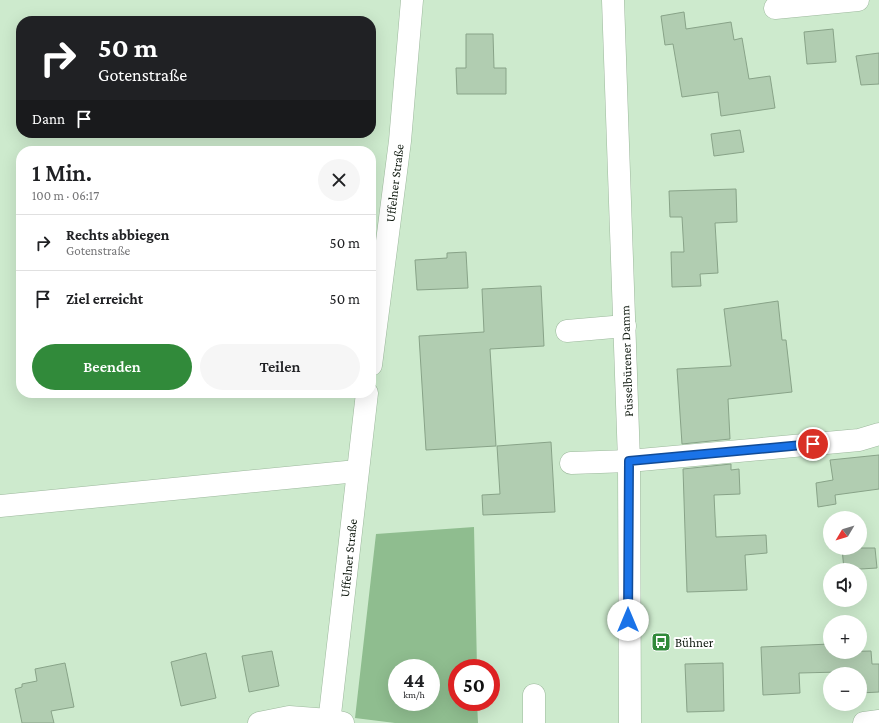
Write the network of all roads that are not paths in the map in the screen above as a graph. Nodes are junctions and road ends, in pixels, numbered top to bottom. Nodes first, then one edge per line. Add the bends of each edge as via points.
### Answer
1 (412, 0) edge
2 (613, 0) edge
3 (858, 0) edge
4 (775, 8) dead end
5 (376, 326) edge
6 (625, 326) junction
7 (567, 332) dead end
8 (366, 398) edge
9 (879, 434) edge
10 (629, 461) junction
11 (571, 463) dead end
12 (357, 471) junction
13 (0, 506) edge
14 (534, 695) dead end
15 (879, 721) edge
16 (334, 722) edge
17 (259, 723) edge
18 (534, 723) edge
19 (630, 723) edge
20 (864, 723) edge

1 - 5 street, Uffelner Straße via 400,141
2 - 6 street, Püsselbürener Damm
3 - 4 street
6 - 7 street
6 - 10 street, Püsselbürener Damm
8 - 12 street, Uffelner Straße
9 - 10 street via 859,440
10 - 11 street
10 - 19 street, Püsselbürener Damm
12 - 13 street
12 - 16 street, Uffelner Straße
14 - 18 street
15 - 20 street
16 - 17 street via 289,717

